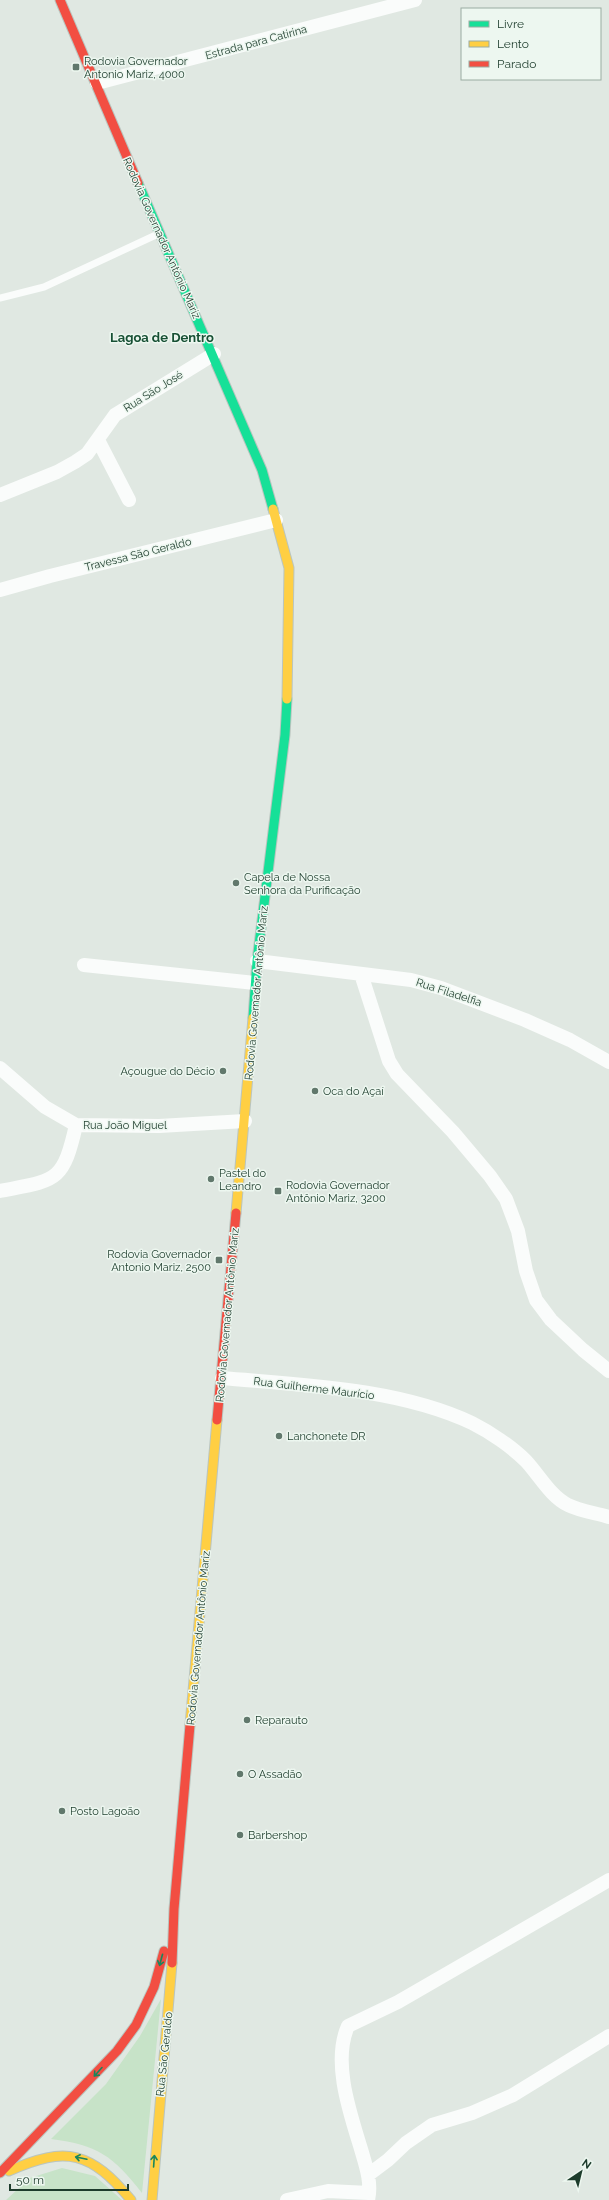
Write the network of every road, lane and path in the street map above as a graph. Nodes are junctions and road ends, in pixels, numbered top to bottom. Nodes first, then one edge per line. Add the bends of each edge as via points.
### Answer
1 (60, 0) edge
2 (416, 0) edge
3 (97, 83) junction
4 (160, 233) junction
5 (0, 298) edge
6 (214, 354) junction
7 (98, 440) junction
8 (0, 495) edge
9 (129, 500) dead end
10 (276, 520) junction
11 (0, 590) edge
12 (257, 961) junction
13 (84, 965) dead end
14 (361, 974) junction
15 (255, 983) junction
16 (608, 1059) edge
17 (0, 1068) edge
18 (245, 1121) junction
19 (76, 1125) junction
20 (0, 1191) edge
21 (609, 1371) edge
22 (222, 1378) junction
23 (609, 1516) edge
24 (609, 1880) edge
25 (174, 1909) junction
26 (609, 2036) edge
27 (0, 2173) edge
28 (368, 2175) junction
29 (0, 2176) edge
30 (368, 2196) edge
31 (131, 2200) edge
32 (152, 2200) edge
33 (287, 2200) edge

1 - 3 highway, Rodovia Governador Antônio Mariz
2 - 3 street, Estrada para Catirina
3 - 4 highway, Rodovia Governador Antônio Mariz
4 - 5 lane via 44,287
4 - 6 highway, Rodovia Governador Antônio Mariz
6 - 7 street, Rua São José via 115,415
6 - 10 highway, Rodovia Governador Antônio Mariz via 262,470
7 - 8 street, Rua São José via 87,454 75,462
7 - 9 street
10 - 11 street, Travessa São Geraldo
10 - 12 highway, Rodovia Governador Antônio Mariz via 289,568 289,670 285,735
12 - 14 street, Rua Filadelfia
12 - 15 highway, Rodovia Governador Antônio Mariz
13 - 15 street
14 - 16 street, Rua Filadelfia via 411,980 441,988 525,1020
14 - 21 street via 389,1061 397,1074 462,1143 506,1199 518,1231 526,1271 536,1300 551,1320
15 - 18 highway, Rodovia Governador Antônio Mariz
17 - 19 street, Rua João Miguel via 39,1102
18 - 19 street, Rua João Miguel via 160,1126
18 - 22 highway, Rodovia Governador Antônio Mariz
19 - 20 street via 68,1155 57,1175 35,1184
22 - 23 street, Rua Guilherme Maurício via 345,1390 428,1407 471,1423 492,1435 525,1460 558,1498 568,1505
22 - 25 highway, Rodovia Governador Antônio Mariz
24 - 28 street via 398,2002 348,2026 341,2049 343,2073 354,2127
25 -> 27 highway via 154,1988 136,2025 95,2076
32 -> 25 highway, Rua São Geraldo via 174,1954
26 - 28 street via 513,2095 472,2113 432,2125
28 - 30 street
31 -> 29 highway via 102,2168 85,2158 57,2154 32,2159
30 - 33 street via 328,2191

